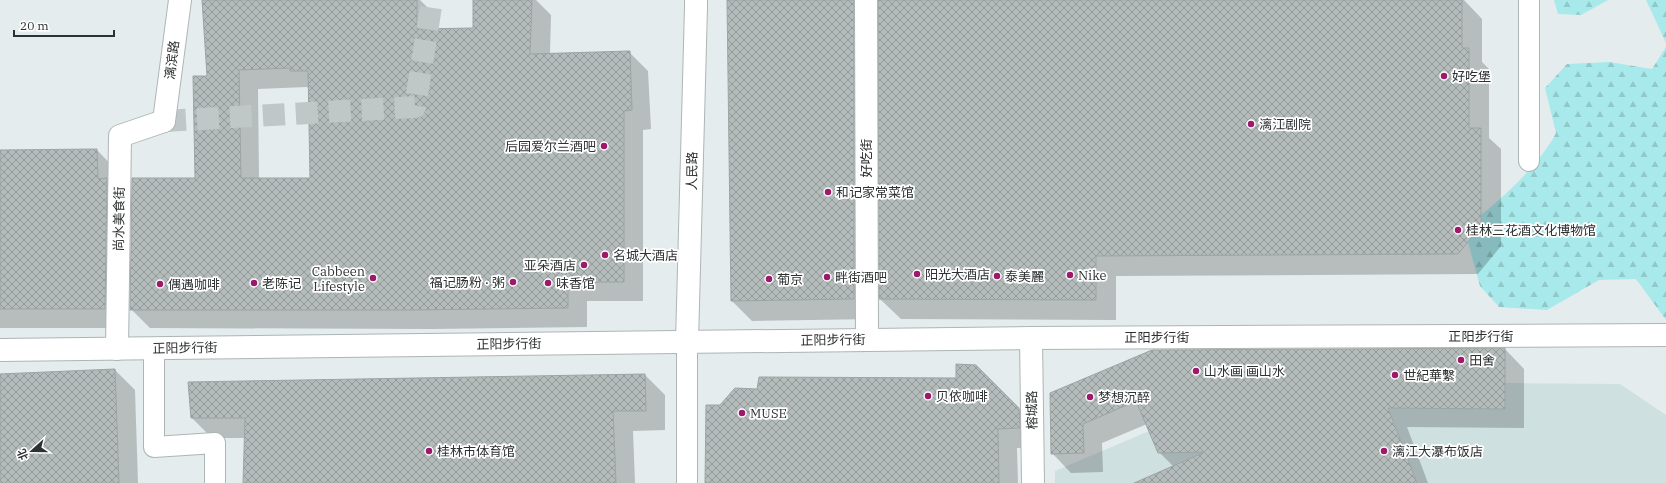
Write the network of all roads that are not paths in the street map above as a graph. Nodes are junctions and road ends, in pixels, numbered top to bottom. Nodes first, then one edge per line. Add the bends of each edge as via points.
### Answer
1 (180, 0) edge
2 (866, 0) edge
3 (1529, 0) edge
4 (696, 4) edge
5 (164, 121) joint
6 (1529, 161) dead end
7 (1666, 335) edge
8 (1031, 338) junction
9 (867, 340) junction
10 (687, 342) junction
11 (117, 349) junction
12 (154, 349) junction
13 (0, 350) edge
14 (215, 483) edge
15 (687, 483) edge
16 (1033, 483) edge

1 - 5 street, 漓滨路
2 - 9 street, 好吃街
3 - 6 lane
4 - 10 street, 人民路
5 - 11 street, 尚水美食街 via 120,136
7 - 8 street, 正阳步行街
8 - 9 street, 正阳步行街
8 - 16 street, 榕城路
9 - 10 street, 正阳步行街
10 - 12 street, 正阳步行街
10 - 15 lane
11 - 12 street, 正阳步行街
11 - 13 street, 正阳步行街
12 - 14 lane via 154,447 215,444

